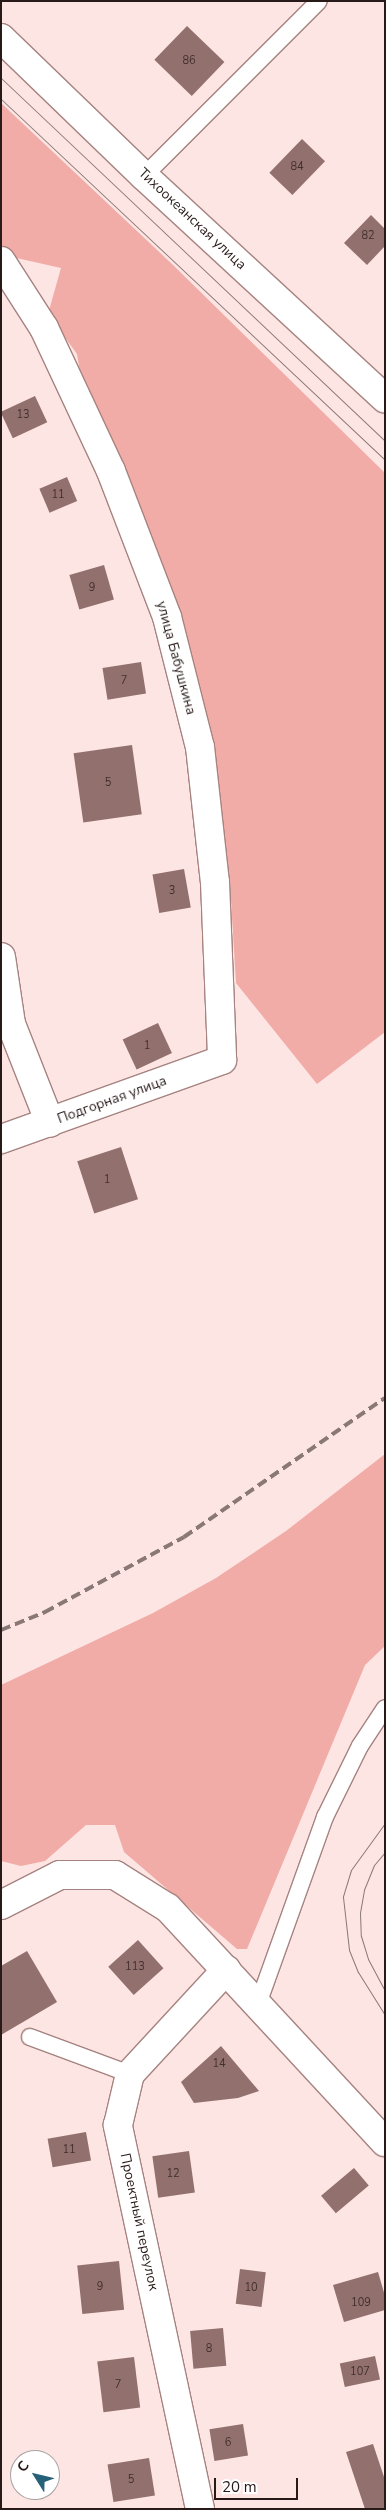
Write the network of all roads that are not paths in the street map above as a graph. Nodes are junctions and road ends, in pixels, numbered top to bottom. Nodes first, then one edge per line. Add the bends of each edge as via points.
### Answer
1 (319, 1) edge
2 (1, 38) edge
3 (144, 176) junction
4 (1, 260) edge
5 (385, 398) edge
6 (1, 957) edge
7 (222, 1060) joint
8 (50, 1123) junction
9 (1, 1140) edge
10 (385, 1708) edge
11 (1, 1905) edge
12 (226, 1970) junction
13 (258, 2004) junction
14 (30, 2037) dead end
15 (130, 2074) junction
16 (385, 2142) edge
17 (200, 2509) edge

1 - 3 lane
2 - 3 street, Тихоокеанская улица
3 - 5 street, Тихоокеанская улица
4 - 7 street, улица Бабушкина via 44,328 111,471 167,617 200,747 215,882
6 - 8 street via 11,1024
7 - 8 street, Подгорная улица
8 - 9 street, Подгорная улица
10 - 13 lane via 360,1746 325,1817
11 - 12 street via 60,1875 116,1875 168,1908
12 - 13 street
12 - 15 street, Проектный переулок
13 - 16 street
14 - 15 lane
15 - 17 street, Проектный переулок via 118,2125

